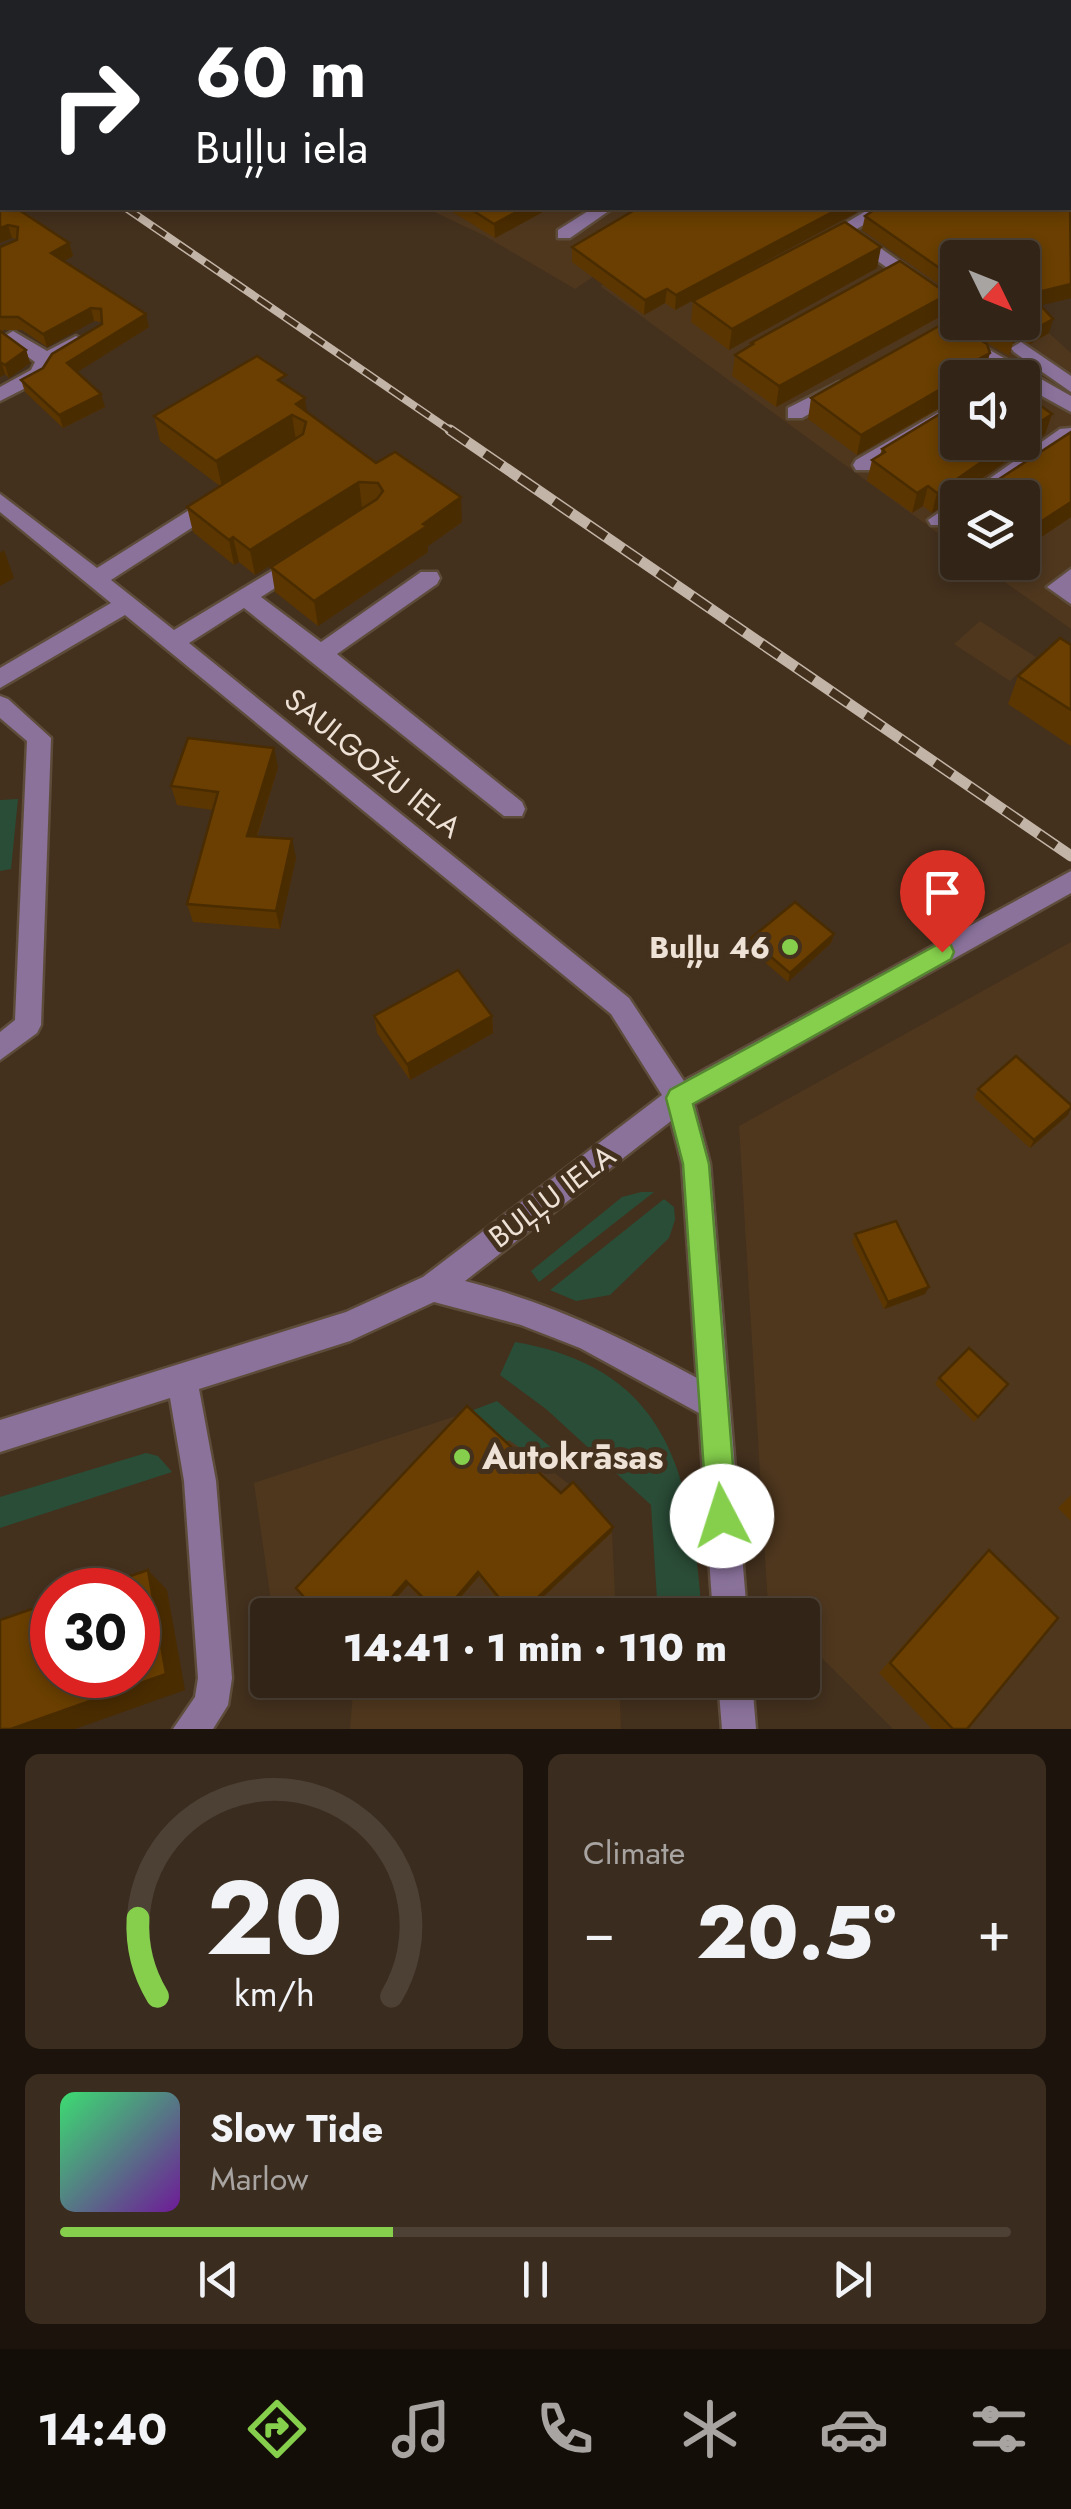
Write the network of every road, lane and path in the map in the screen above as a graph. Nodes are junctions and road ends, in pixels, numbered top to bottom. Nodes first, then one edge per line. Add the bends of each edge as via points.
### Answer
1 (601, 210) edge
2 (879, 210) edge
3 (564, 234) dead end
4 (940, 304) edge
5 (96, 330) edge
6 (13, 338) edge
7 (958, 340) edge
8 (1020, 348) dead end
9 (46, 360) junction
10 (985, 360) edge
11 (861, 376) edge
12 (1071, 386) edge
13 (1040, 390) edge
14 (0, 396) edge
15 (1071, 405) edge
16 (795, 413) dead end
17 (940, 418) edge
18 (1063, 432) edge
19 (863, 465) dead end
20 (997, 480) edge
21 (230, 494) edge
22 (0, 501) edge
23 (324, 546) edge
24 (1071, 576) edge
25 (429, 578) dead end
26 (96, 579) junction
27 (245, 596) junction
28 (1071, 596) edge
29 (127, 604) junction
30 (173, 642) junction
31 (321, 654) junction
32 (0, 679) edge
33 (0, 705) edge
34 (513, 809) dead end
35 (1071, 881) edge
36 (0, 1048) edge
37 (679, 1098) junction
38 (433, 1286) junction
39 (182, 1378) junction
40 (713, 1404) junction
41 (0, 1436) edge
42 (729, 1598) edge
43 (736, 1698) edge
44 (190, 1729) edge
45 (739, 1729) edge

1 - 3 street
2 - 4 street via 834,234
5 - 9 street
6 - 9 street
7 - 10 street
8 - 12 street
9 - 14 street via 38,374
11 - 16 street
13 - 15 street
17 - 19 street
18 - 20 street
21 - 26 street
22 - 26 street, SAULGOŽU IELA
23 - 27 street
24 - 28 street via 1058,587
25 - 31 street
26 - 29 street, SAULGOŽU IELA
27 - 30 street
27 - 31 street
29 - 30 street, SAULGOŽU IELA
29 - 32 street
30 - 37 street, SAULGOŽU IELA via 620,1006
31 - 34 street
33 - 36 street via 39,738 39,794 28,1025
35 - 37 street, BUĻĻU IELA
37 - 38 street, BUĻĻU IELA
37 - 40 street, SAULGOŽU IELA via 696,1164
38 - 39 street, BUĻĻU IELA via 350,1326
38 - 40 street via 590,1336
39 - 41 street, BUĻĻU IELA
39 - 44 street via 200,1481 215,1678 211,1705
40 - 42 street, SAULGOŽU IELA
43 - 45 street

